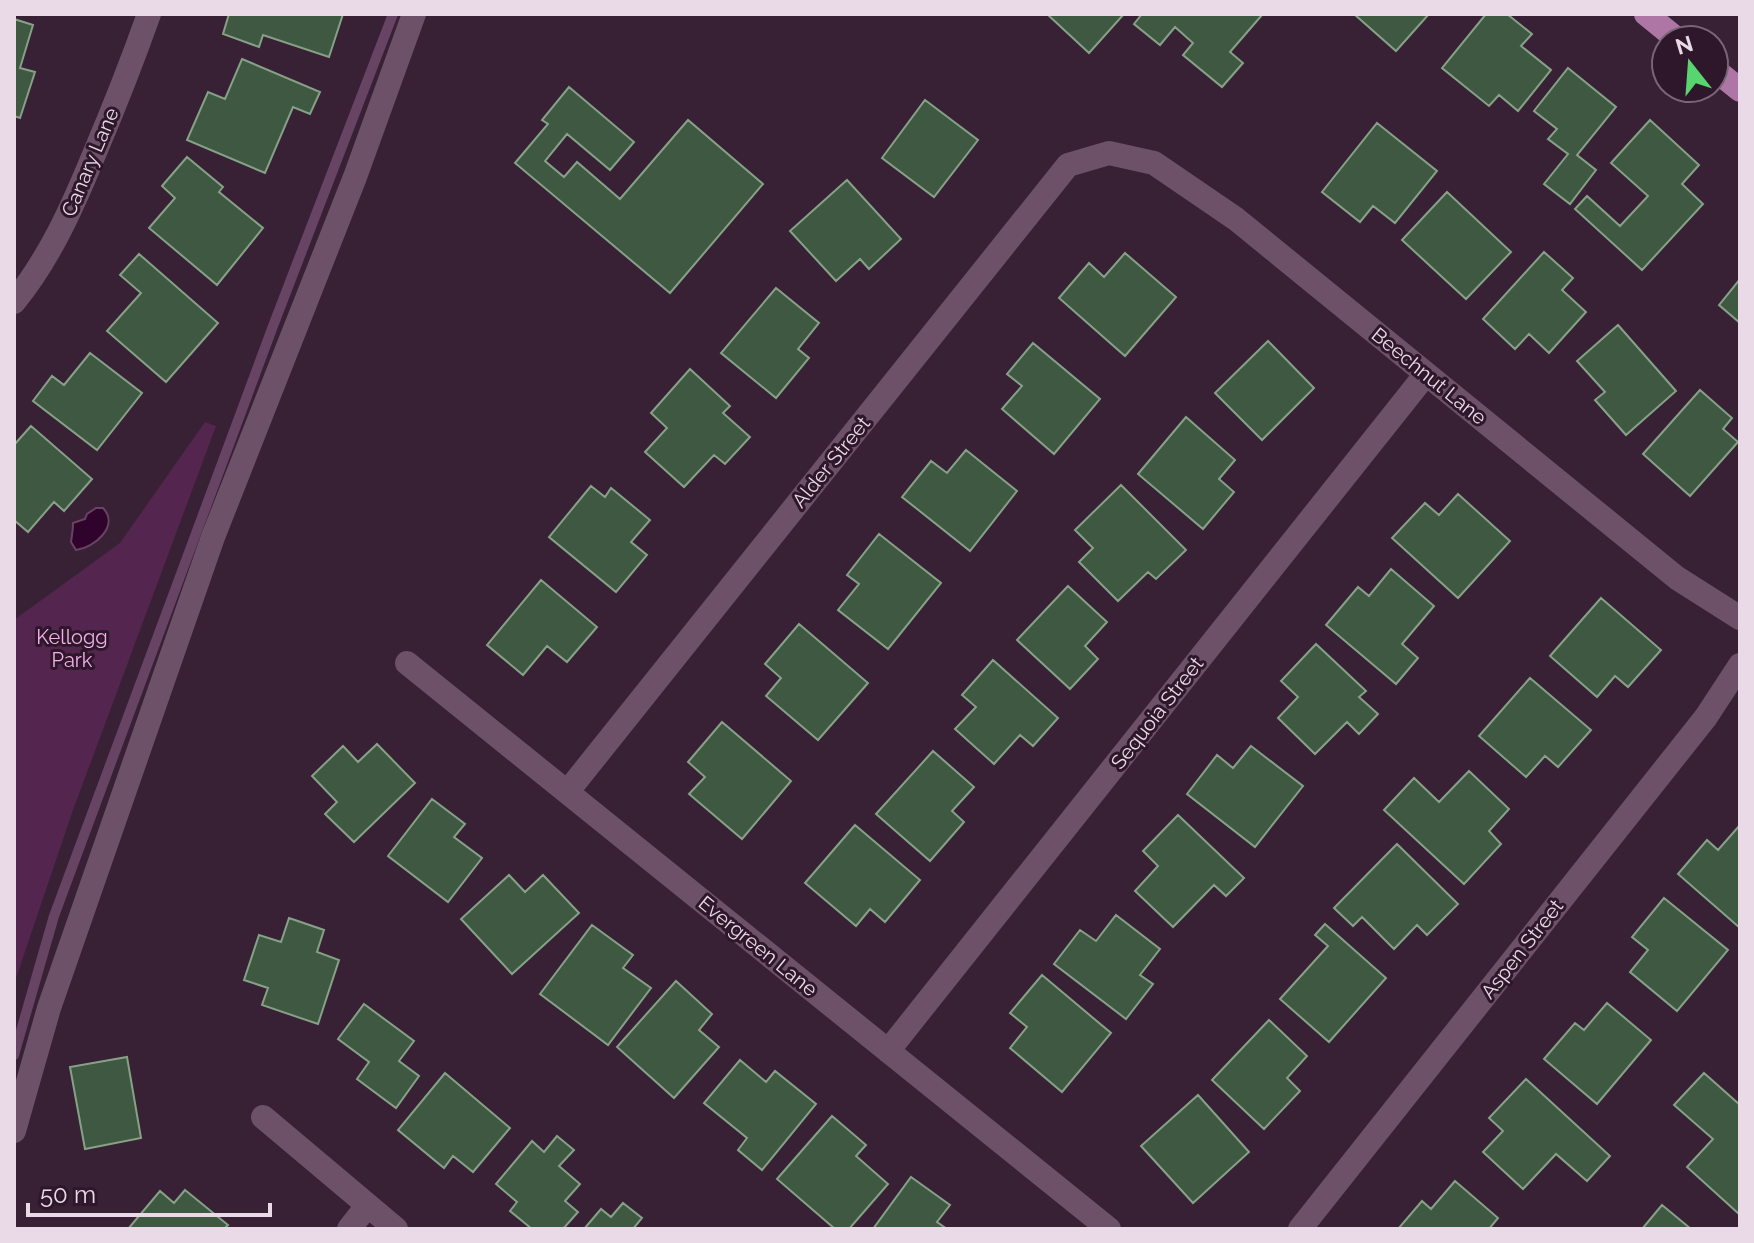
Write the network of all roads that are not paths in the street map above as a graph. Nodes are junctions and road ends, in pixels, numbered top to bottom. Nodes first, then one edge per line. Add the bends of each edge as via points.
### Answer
1 (149, 14) edge
2 (414, 14) edge
3 (1109, 153) joint
4 (14, 302) edge
5 (1426, 374) junction
6 (1740, 618) edge
7 (407, 663) dead end
8 (1740, 665) edge
9 (568, 791) junction
10 (888, 1051) junction
11 (263, 1117) dead end
12 (14, 1131) edge
13 (367, 1206) junction
14 (349, 1229) edge
15 (396, 1229) edge
16 (1109, 1229) edge
17 (1300, 1229) edge

1 - 4 street, Canary Lane via 68,218
2 - 12 street via 213,537 49,1008
3 - 5 street, Beechnut Lane via 1154,163 1236,219
3 - 9 street, Alder Street via 1068,165
5 - 6 street, Beechnut Lane via 1677,578
5 - 10 street, Sequoia Street
7 - 9 street, Evergreen Lane
8 - 17 street, Aspen Street via 1706,717
9 - 10 street, Evergreen Lane
10 - 16 street, Evergreen Lane
11 - 13 street
13 - 14 street
13 - 15 street

